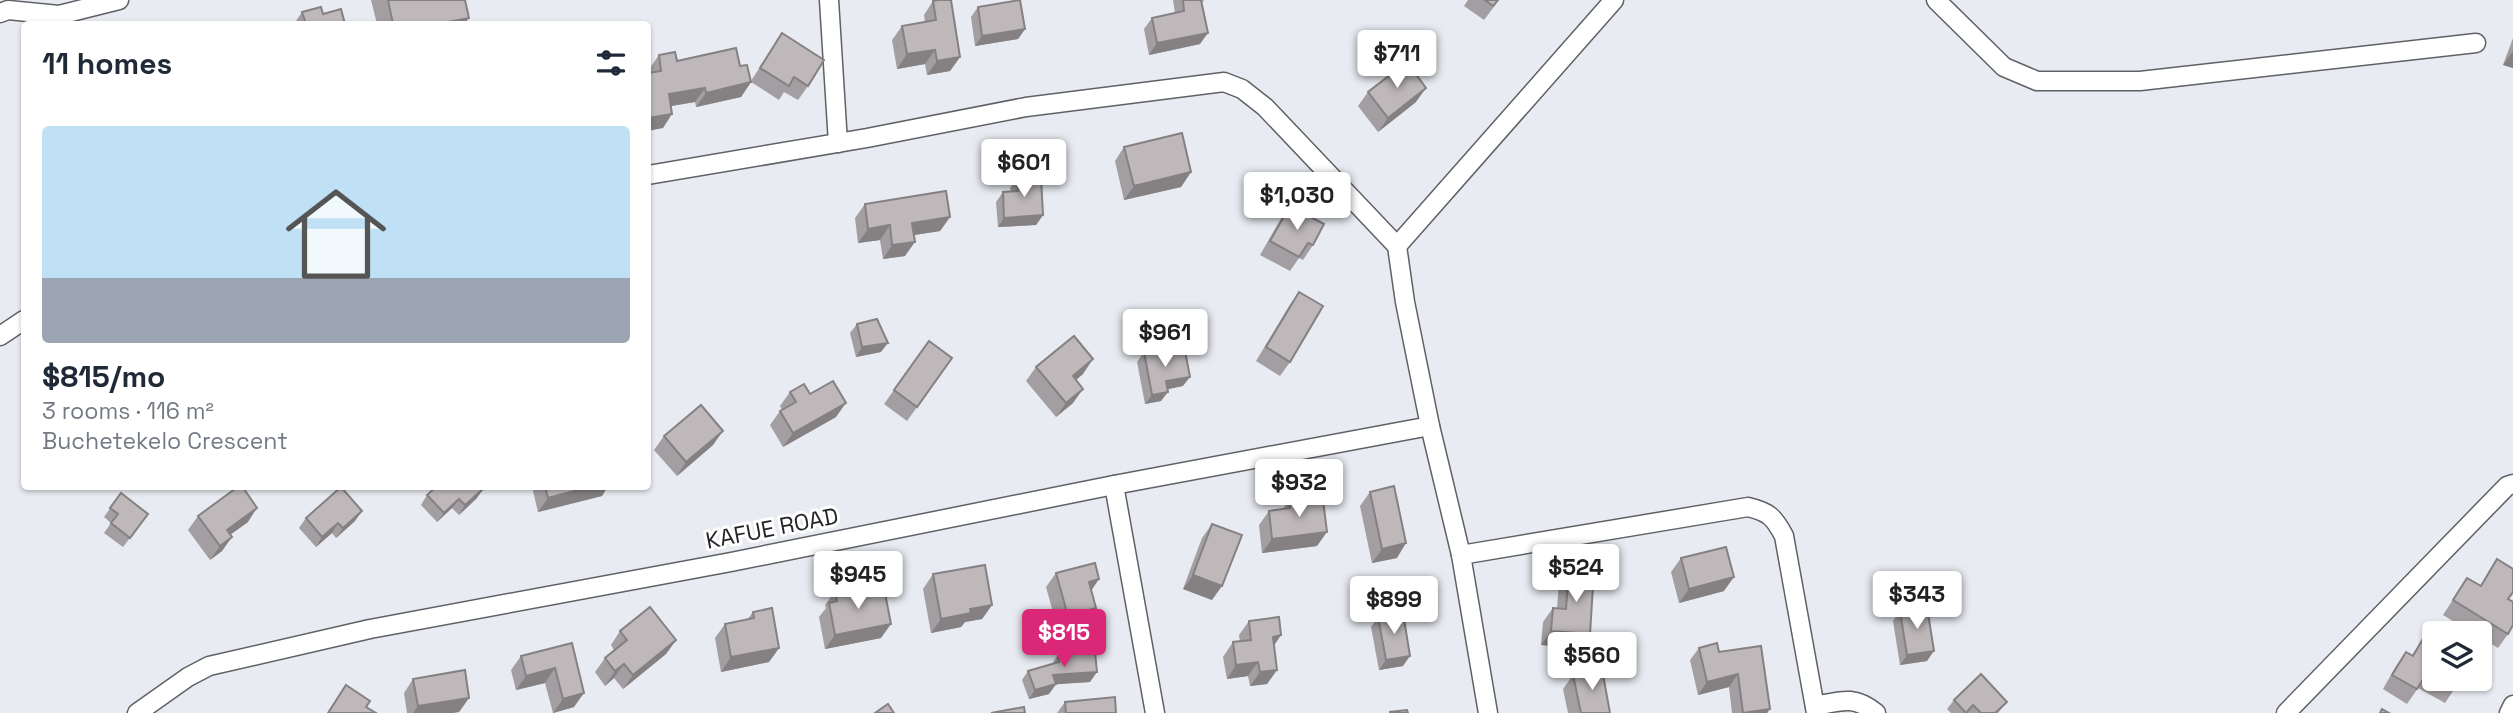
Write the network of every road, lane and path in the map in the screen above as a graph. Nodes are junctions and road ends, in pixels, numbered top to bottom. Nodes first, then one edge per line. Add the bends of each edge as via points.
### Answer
1 (118, 0) edge
2 (829, 0) edge
3 (1614, 0) edge
4 (1936, 0) edge
5 (0, 13) edge
6 (2476, 43) dead end
7 (838, 143) junction
8 (651, 174) edge
9 (1397, 246) junction
10 (21, 322) edge
11 (0, 336) edge
12 (1430, 426) junction
13 (2513, 484) edge
14 (1114, 485) junction
15 (1461, 555) junction
16 (2513, 705) edge
17 (1816, 710) edge
18 (137, 713) edge
19 (1155, 713) edge
20 (1488, 713) edge
21 (1876, 713) edge
22 (2286, 713) edge
23 (2509, 713) edge

1 - 5 street via 59,15
2 - 7 street
3 - 9 street
4 - 6 street via 2004,67 2037,81 2140,81
7 - 8 street
7 - 9 street via 1026,107 1224,82 1265,107
9 - 12 street
10 - 11 street
12 - 14 street, KAFUE ROAD
12 - 15 street
13 - 22 street
14 - 18 street, KAFUE ROAD via 370,629 209,666
14 - 19 street
15 - 17 street via 1748,507 1765,511 1784,536
15 - 20 street
16 - 23 street
17 - 21 street via 1845,700 1861,702

